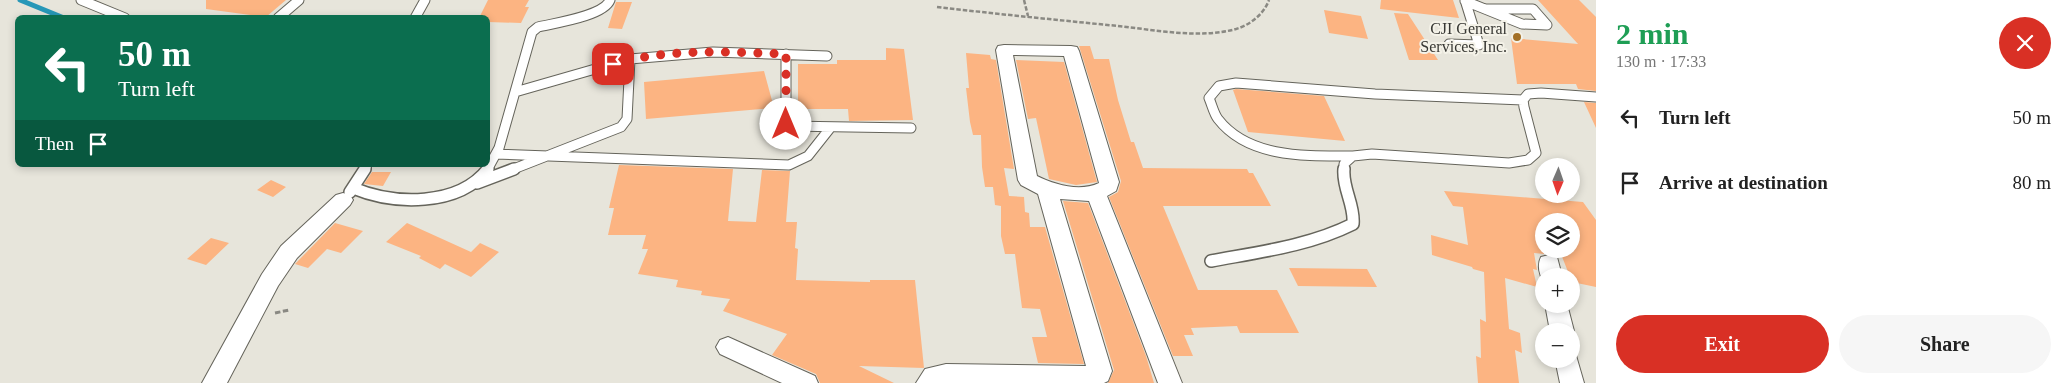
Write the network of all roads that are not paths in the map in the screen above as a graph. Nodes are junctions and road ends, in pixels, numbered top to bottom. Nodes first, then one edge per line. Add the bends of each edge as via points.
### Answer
1 (81, 0) edge
2 (299, 0) edge
3 (425, 0) edge
4 (610, 0) edge
5 (1465, 0) edge
6 (1486, 9) junction
7 (118, 15) edge
8 (282, 15) edge
9 (417, 15) edge
10 (1448, 44) dead end
11 (786, 54) junction
12 (827, 56) dead end
13 (630, 59) junction
14 (515, 92) junction
15 (1596, 97) edge
16 (1523, 100) junction
17 (831, 126) junction
18 (911, 128) dead end
19 (496, 154) junction
20 (545, 156) junction
21 (1353, 156) junction
22 (490, 164) edge
23 (366, 167) edge
24 (488, 167) edge
25 (472, 185) junction
26 (1048, 191) junction
27 (1096, 193) junction
28 (348, 194) junction
29 (1211, 261) dead end
30 (728, 347) dead end
31 (1569, 368) edge
32 (214, 383) edge
33 (806, 383) edge
34 (928, 383) edge
35 (1170, 383) edge
36 (1572, 383) edge

1 - 7 lane
2 - 8 lane
3 - 9 lane
4 - 14 lane via 601,10 534,29
5 - 6 lane
5 - 10 lane via 1479,45
6 - 6 lane via 1522,24 1547,25 1533,9
11 - 12 lane
11 - 13 lane via 713,52
11 - 17 lane via 786,124
13 - 14 lane
13 - 20 lane via 625,123
14 - 19 lane
15 - 16 lane via 1541,92 1528,94
16 - 21 lane via 1536,141 1536,153 1528,160 1509,163 1403,155
16 - 21 lane via 1375,94 1242,83 1215,87 1209,98 1219,122 1229,132 1255,145 1297,155
17 - 18 lane
17 - 20 lane via 806,159 788,165
19 - 20 lane
19 - 22 lane
20 - 25 lane
21 - 29 lane via 1344,164 1343,177 1354,216 1353,224 1318,239
23 - 28 lane
24 - 25 lane
25 - 28 lane via 457,193 431,199
26 - 27 street
26 - 27 street via 1027,177 1004,50 1071,51 1109,182
26 - 34 street via 1099,374 946,374 934,376
27 - 35 street
28 - 32 street via 280,263
30 - 33 street
31 - 36 street

